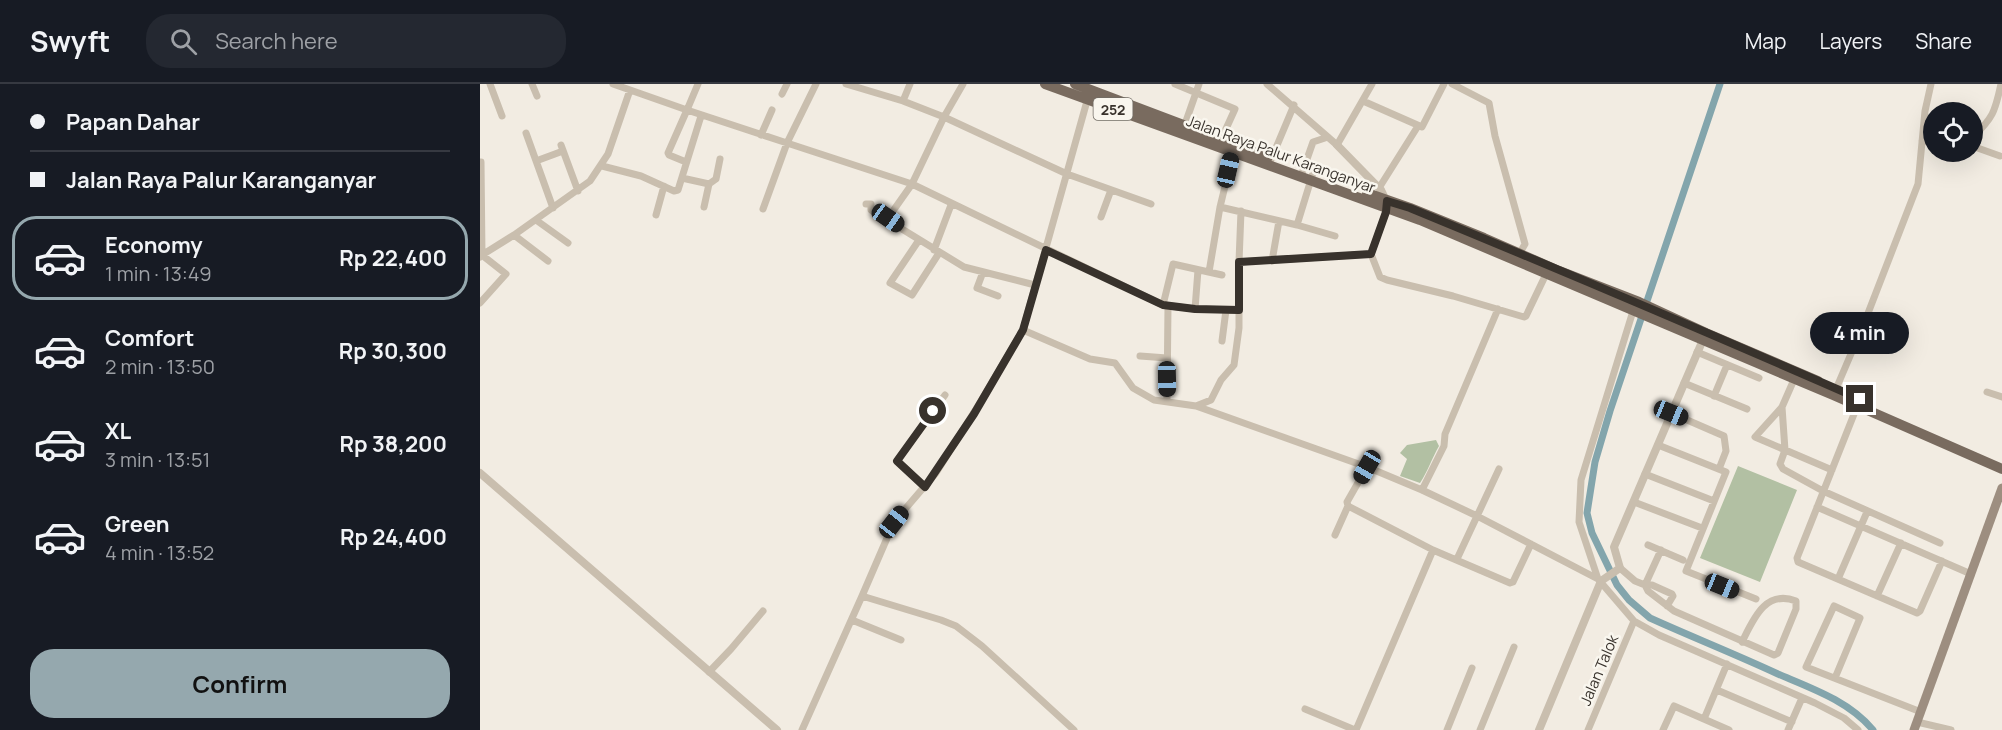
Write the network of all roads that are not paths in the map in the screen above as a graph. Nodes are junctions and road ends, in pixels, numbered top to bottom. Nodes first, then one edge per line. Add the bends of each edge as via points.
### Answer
1 (490, 84) edge
2 (532, 84) edge
3 (613, 84) edge
4 (698, 84) edge
5 (787, 84) edge
6 (816, 84) edge
7 (846, 84) edge
8 (910, 84) edge
9 (963, 84) edge
10 (1045, 84) edge
11 (1175, 84) edge
12 (1267, 84) edge
13 (1372, 84) edge
14 (1444, 84) edge
15 (1452, 84) edge
16 (1931, 84) edge
17 (2001, 84) edge
18 (1081, 85) edge
19 (1056, 87) edge
20 (1197, 88) edge
21 (630, 90) junction
22 (782, 94) dead end
23 (537, 96) dead end
24 (903, 101) junction
25 (1087, 101) junction
26 (1363, 101) junction
27 (1294, 105) junction
28 (687, 110) junction
29 (772, 110) dead end
30 (1998, 114) edge
31 (502, 116) dead end
32 (701, 116) junction
33 (944, 117) junction
34 (1418, 126) junction
35 (1983, 127) edge
36 (1183, 129) junction
37 (526, 133) dead end
38 (761, 135) junction
39 (1328, 137) junction
40 (1922, 141) joint
41 (787, 143) junction
42 (1220, 143) junction
43 (1337, 145) junction
44 (1234, 148) junction
45 (1983, 150) edge
46 (2000, 156) dead end
47 (720, 159) dead end
48 (536, 161) junction
49 (481, 162) edge
50 (686, 162) junction
51 (1271, 162) junction
52 (598, 171) junction
53 (1067, 174) junction
54 (1307, 174) junction
55 (681, 178) junction
56 (709, 184) junction
57 (912, 184) junction
58 (664, 186) junction
59 (1379, 188) junction
60 (1111, 190) junction
61 (578, 191) junction
62 (866, 204) dead end
63 (1151, 204) dead end
64 (951, 205) junction
65 (1387, 205) junction
66 (704, 207) dead end
67 (1220, 207) junction
68 (553, 208) junction
69 (763, 209) dead end
70 (1241, 211) junction
71 (656, 214) dead end
72 (1101, 217) dead end
73 (888, 218) junction
74 (536, 220) junction
75 (1279, 221) junction
76 (1297, 225) junction
77 (514, 235) junction
78 (1335, 236) dead end
79 (919, 240) junction
80 (568, 243) dead end
81 (1046, 250) junction
82 (936, 252) junction
83 (1371, 254) junction
84 (481, 256) edge
85 (1518, 257) junction
86 (548, 261) dead end
87 (1272, 261) junction
88 (1239, 262) junction
89 (1198, 270) junction
90 (1548, 270) junction
91 (983, 272) junction
92 (1209, 272) junction
93 (1222, 275) dead end
94 (1035, 285) junction
95 (998, 296) dead end
96 (480, 303) edge
97 (1166, 305) junction
98 (1636, 308) junction
99 (1195, 309) junction
100 (1498, 309) junction
101 (1226, 310) junction
102 (1239, 310) junction
103 (1023, 330) junction
104 (1704, 337) junction
105 (1222, 341) dead end
106 (1698, 352) junction
107 (1140, 356) dead end
108 (1167, 358) junction
109 (1727, 365) junction
110 (1796, 375) junction
111 (1759, 378) dead end
112 (1684, 383) junction
113 (1834, 392) junction
114 (1987, 392) dead end
115 (945, 395) dead end
116 (1714, 396) junction
117 (2002, 397) edge
118 (1167, 401) junction
119 (1859, 402) junction
120 (1196, 406) junction
121 (1782, 407) junction
122 (1747, 409) dead end
123 (1671, 413) junction
124 (1658, 445) junction
125 (1785, 450) junction
126 (2002, 461) edge
127 (1367, 467) junction
128 (1499, 469) dead end
129 (2002, 469) edge
130 (1832, 470) junction
131 (1722, 471) junction
132 (480, 473) edge
133 (1645, 474) junction
134 (925, 487) junction
135 (2002, 488) edge
136 (1422, 490) junction
137 (1823, 491) junction
138 (1714, 501) junction
139 (1634, 502) junction
140 (1348, 506) junction
141 (1817, 507) junction
142 (1867, 512) junction
143 (1477, 516) junction
144 (1860, 526) junction
145 (1702, 528) junction
146 (1335, 535) dead end
147 (1901, 543) junction
148 (1941, 543) dead end
149 (1531, 544) junction
150 (1648, 544) dead end
151 (1433, 550) junction
152 (1661, 550) junction
153 (1457, 559) junction
154 (1683, 560) dead end
155 (1942, 561) junction
156 (1619, 569) junction
157 (1971, 574) junction
158 (1601, 579) junction
159 (1838, 579) junction
160 (1645, 585) junction
161 (862, 596) junction
162 (1877, 596) junction
163 (1756, 599) dead end
164 (1667, 606) junction
165 (762, 610) dead end
166 (852, 620) junction
167 (1634, 621) junction
168 (901, 640) dead end
169 (1742, 642) junction
170 (1514, 647) dead end
171 (1727, 664) junction
172 (1472, 668) dead end
173 (709, 672) junction
174 (1835, 678) junction
175 (1717, 690) junction
176 (1802, 698) junction
177 (1305, 709) dead end
178 (1921, 712) junction
179 (1704, 719) junction
180 (1792, 722) junction
181 (1916, 726) edge
182 (777, 730) edge
183 (802, 730) edge
184 (1074, 730) edge
185 (1356, 730) edge
186 (1447, 730) edge
187 (1480, 730) edge
188 (1539, 730) edge
189 (1588, 730) edge
190 (1663, 730) edge
191 (1729, 730) edge
192 (1788, 730) edge
193 (1858, 730) edge
194 (1951, 730) edge

1 - 31 street
2 - 23 street
3 - 21 street
4 - 28 street
5 - 22 street
6 - 41 street
7 - 24 street
8 - 24 street
9 - 33 street
10 - 19 main road, Jalan Raya Palur Karanganyar / 252
11 - 20 street
12 - 27 street
13 - 26 street
14 - 34 street via 1424,126
15 - 85 street via 1489,103 1525,244
16 - 40 street
17 - 30 street
18 - 36 main road, Jalan Raya Palur Karanganyar / 252
19 - 25 main road, Jalan Raya Palur Karanganyar / 252
20 - 36 street
20 - 42 street via 1235,109
21 - 28 street
21 - 52 street via 612,145
24 - 33 street
25 - 36 main road, Jalan Raya Palur Karanganyar / 252
25 - 53 street
26 - 34 street
26 - 43 street
27 - 39 street
27 - 51 street
28 - 32 street
28 - 50 street via 668,153
29 - 38 street
30 - 35 street
32 - 38 street
32 - 50 street
33 - 53 street
33 - 57 street
34 - 59 street
36 - 42 main road, Jalan Raya Palur Karanganyar / 252
37 - 48 street
38 - 41 street
39 - 43 street
39 - 54 street via 1313,142
40 - 113 street via 1918,184
41 - 57 street
41 - 69 street
42 - 44 main road, Jalan Raya Palur Karanganyar / 252
43 - 59 street
44 - 51 main road, Jalan Raya Palur Karanganyar / 252
44 - 67 street
45 - 46 street
47 - 56 street via 716,179
48 - 61 street via 562,148
48 - 68 street
49 - 84 street
50 - 55 street
51 - 54 main road, Jalan Raya Palur Karanganyar / 252
52 - 58 street via 641,176
52 - 61 street
53 - 60 street
53 - 81 street
54 - 65 main road, Jalan Raya Palur Karanganyar / 252
54 - 76 street
55 - 56 street
55 - 58 street via 678,190
56 - 66 street
57 - 64 street
57 - 73 street
58 - 71 street
59 - 65 street
60 - 63 street
60 - 72 street
61 - 68 street
62 - 73 street
64 - 81 street
64 - 82 street
65 - 83 street
65 - 85 main road, Jalan Raya Palur Karanganyar / 252
67 - 70 street
67 - 92 street
68 - 74 street
70 - 75 street
70 - 88 street
73 - 79 street
74 - 77 street
74 - 80 street
75 - 76 street
75 - 87 street
76 - 78 street
77 - 84 street
77 - 86 street
79 - 82 street
79 - 82 street via 890,283 912,295
81 - 94 street
81 - 97 street
82 - 91 street
83 - 87 street
83 - 100 street via 1383,279
84 - 96 street via 506,274
85 - 90 main road, Jalan Raya Palur Karanganyar / 252
87 - 88 street
88 - 102 street
89 - 92 street
89 - 97 street via 1173,264
89 - 99 street
90 - 98 main road, Jalan Raya Palur Karanganyar / 252
90 - 100 street via 1526,317
91 - 94 street
91 - 95 street via 977,288
92 - 93 street
94 - 103 street
97 - 99 street
97 - 108 street
98 - 104 main road, Jalan Raya Palur Karanganyar / 252
98 - 158 street via 1581,480 1579,522
99 - 101 street
100 - 136 street via 1445,434 1444,446
101 - 102 street
101 - 105 street
102 - 120 street via 1233,367 1211,400
103 - 118 street via 1090,359 1115,363 1135,390 1154,400
103 - 134 street
104 - 106 street
104 - 110 main road, Jalan Raya Palur Karanganyar / 252
106 - 109 street
106 - 112 street
107 - 108 street
108 - 118 street
109 - 111 street
109 - 116 street
110 - 113 main road, Jalan Raya Palur Karanganyar / 252
110 - 121 street
112 - 116 street
112 - 123 street
113 - 119 main road, Jalan Raya Palur Karanganyar / 252
114 - 117 street
115 - 134 street via 897,461
116 - 122 street
118 - 120 street
119 - 126 main road, Jalan Raya Palur Karanganyar / 252
119 - 129 main road, Jalan Raya Palur Karanganyar / 252
119 - 130 street
120 - 127 street
121 - 125 street
121 - 125 street via 1755,437
123 - 124 street
123 - 131 street via 1724,436
124 - 131 street
124 - 133 street
125 - 130 street
125 - 137 street via 1782,468
127 - 136 street
127 - 140 street
128 - 143 street
130 - 137 street
131 - 138 street
132 - 173 street
133 - 138 street
133 - 139 street
134 - 161 street via 894,522
135 - 157 main road
136 - 143 street
137 - 141 street
137 - 142 street
138 - 145 street
139 - 145 street
139 - 156 street via 1614,549
140 - 146 street
140 - 151 street
141 - 144 street
141 - 159 street via 1797,560
142 - 144 street
142 - 148 street
143 - 149 street
143 - 153 street
144 - 147 street
144 - 159 street
145 - 163 street via 1686,571
147 - 155 street
147 - 162 street
149 - 153 street via 1512,584
149 - 158 street
150 - 152 street
151 - 153 street
151 - 185 street
152 - 154 street
152 - 160 street
155 - 157 street
155 - 162 street via 1919,612
156 - 158 street
156 - 160 street
157 - 178 main road
158 - 167 street
158 - 188 street
159 - 162 street
160 - 164 street
160 - 164 street via 1672,594
161 - 166 street
161 - 184 street via 956,626
164 - 169 street
165 - 173 street
166 - 168 street
166 - 183 street
167 - 171 street
167 - 189 street, Jalan Talok
169 - 169 street via 1776,654 1796,601 1780,598 1761,607
170 - 187 street
171 - 175 street
171 - 176 street
172 - 186 street
173 - 182 street
174 - 174 street via 1860,618 1834,606 1806,667
174 - 178 street
175 - 179 street
175 - 180 street
176 - 180 street
176 - 193 street via 1844,717
177 - 185 street
178 - 181 main road
179 - 190 street via 1674,706
179 - 191 street
180 - 192 street
181 - 194 street

